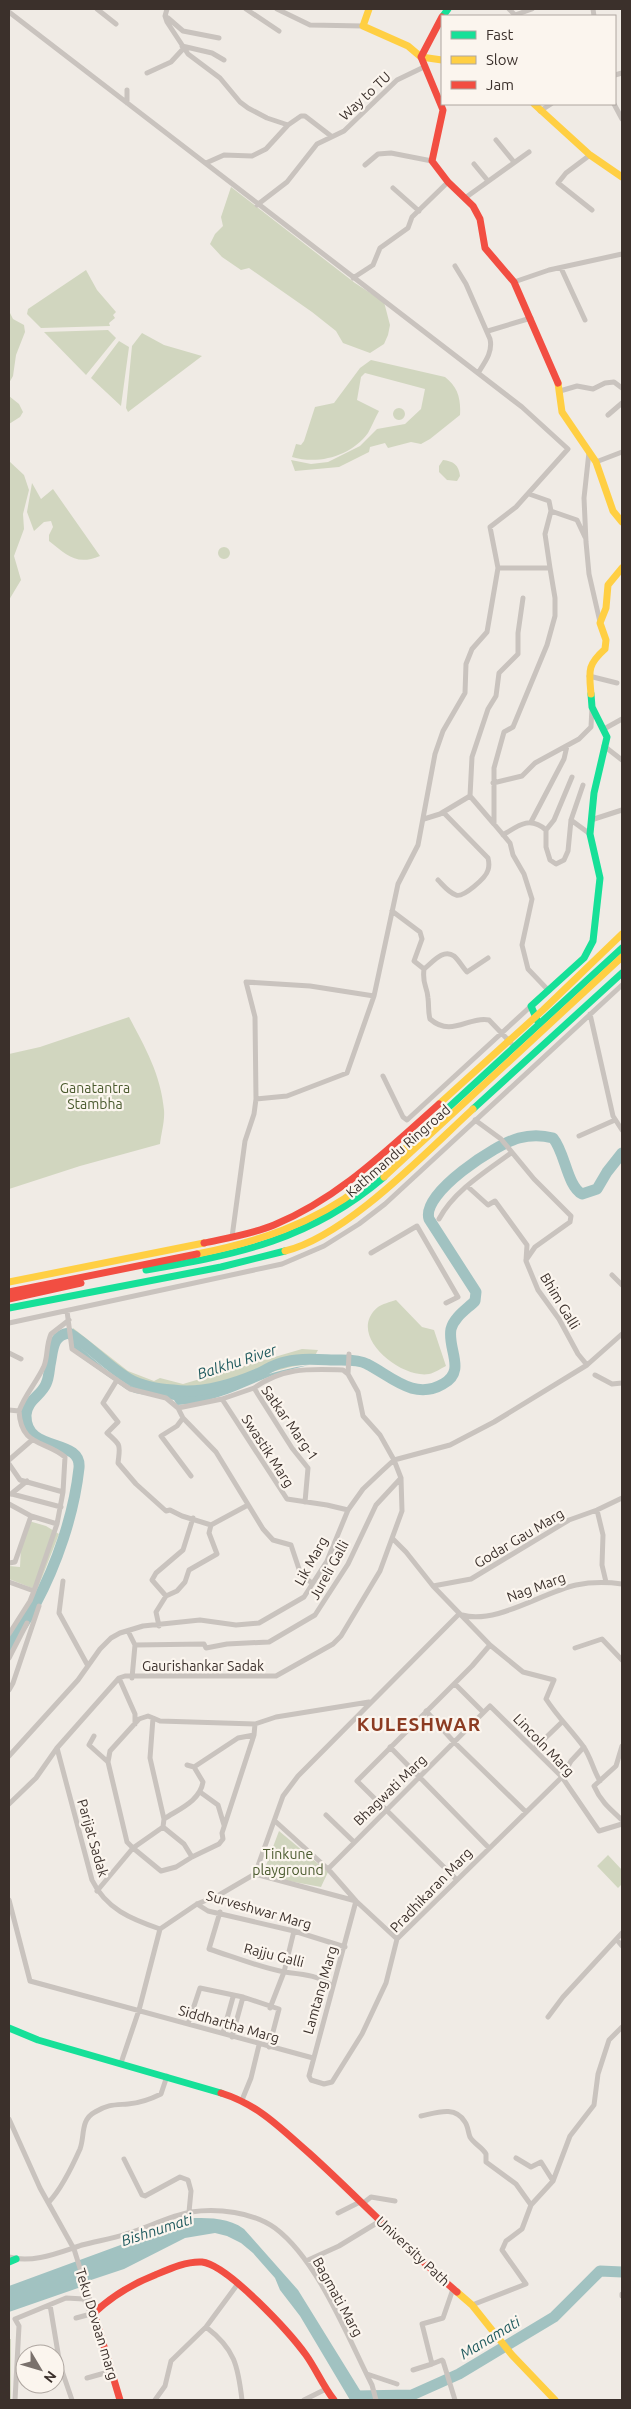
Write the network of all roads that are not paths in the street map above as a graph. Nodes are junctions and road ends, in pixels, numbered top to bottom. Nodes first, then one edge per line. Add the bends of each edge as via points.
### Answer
1 (96, 9) edge
2 (167, 9) edge
3 (246, 9) edge
4 (277, 9) edge
5 (369, 9) edge
6 (509, 9) edge
7 (532, 9) edge
8 (9, 12) edge
9 (166, 16) junction
10 (441, 18) edge
11 (116, 24) dead end
12 (363, 26) junction
13 (279, 31) dead end
14 (219, 38) dead end
15 (183, 48) junction
16 (421, 57) junction
17 (224, 60) dead end
18 (441, 60) edge
19 (424, 67) junction
20 (147, 73) dead end
21 (127, 90) dead end
22 (128, 102) junction
23 (535, 105) edge
24 (549, 105) edge
25 (615, 105) edge
26 (540, 111) junction
27 (622, 119) edge
28 (288, 125) junction
29 (331, 136) junction
30 (496, 140) dead end
31 (529, 152) dead end
32 (590, 155) junction
33 (432, 161) junction
34 (206, 162) junction
35 (514, 162) junction
36 (474, 164) dead end
37 (365, 165) dead end
38 (622, 176) edge
39 (488, 181) junction
40 (448, 182) junction
41 (392, 188) dead end
42 (465, 198) junction
43 (257, 205) junction
44 (592, 210) dead end
45 (419, 212) junction
46 (622, 254) edge
47 (455, 266) dead end
48 (561, 268) junction
49 (353, 278) junction
50 (514, 282) junction
51 (531, 318) junction
52 (585, 320) dead end
53 (488, 331) junction
54 (478, 374) junction
55 (622, 388) edge
56 (560, 391) junction
57 (620, 405) edge
58 (622, 413) edge
59 (608, 415) dead end
60 (589, 452) junction
61 (622, 452) edge
62 (596, 462) junction
63 (528, 494) junction
64 (551, 511) junction
65 (622, 522) edge
66 (586, 542) junction
67 (498, 568) junction
68 (550, 568) junction
69 (622, 568) edge
70 (523, 598) dead end
71 (600, 623) junction
72 (588, 676) junction
73 (617, 683) dead end
74 (592, 707) junction
75 (622, 719) edge
76 (604, 729) junction
77 (568, 746) junction
78 (604, 746) junction
79 (622, 760) edge
80 (572, 778) dead end
81 (493, 783) junction
82 (583, 785) dead end
83 (470, 796) junction
84 (622, 810) edge
85 (443, 812) junction
86 (424, 819) junction
87 (571, 820) junction
88 (591, 820) junction
89 (531, 822) junction
90 (494, 824) junction
91 (546, 830) junction
92 (590, 834) junction
93 (503, 835) junction
94 (438, 880) dead end
95 (392, 911) junction
96 (622, 934) edge
97 (622, 948) edge
98 (488, 958) dead end
99 (619, 960) edge
100 (424, 969) junction
101 (622, 973) edge
102 (622, 985) edge
103 (549, 991) junction
104 (602, 991) junction
105 (374, 996) junction
106 (608, 998) junction
107 (531, 1006) junction
108 (590, 1014) junction
109 (536, 1016) junction
110 (540, 1025) junction
111 (506, 1036) junction
112 (515, 1047) junction
113 (383, 1076) dead end
114 (256, 1099) junction
115 (475, 1120) junction
116 (617, 1122) junction
117 (622, 1130) edge
118 (580, 1136) dead end
119 (510, 1152) junction
120 (395, 1181) junction
121 (467, 1186) junction
122 (402, 1188) junction
123 (439, 1219) dead end
124 (232, 1237) junction
125 (371, 1253) dead end
126 (526, 1260) junction
127 (612, 1275) dead end
128 (9, 1282) edge
129 (622, 1285) edge
130 (9, 1292) edge
131 (9, 1299) edge
132 (446, 1304) dead end
133 (9, 1308) edge
134 (68, 1310) junction
135 (69, 1322) junction
136 (9, 1323) edge
137 (622, 1334) edge
138 (9, 1353) edge
139 (349, 1354) dead end
140 (20, 1359) dead end
141 (587, 1365) junction
142 (348, 1374) junction
143 (595, 1375) dead end
144 (116, 1382) junction
145 (622, 1383) edge
146 (254, 1388) junction
147 (222, 1399) junction
148 (178, 1408) junction
149 (9, 1410) edge
150 (19, 1411) junction
151 (183, 1418) junction
152 (32, 1440) junction
153 (9, 1460) edge
154 (394, 1460) junction
155 (9, 1464) edge
156 (191, 1476) dead end
157 (401, 1478) junction
158 (27, 1481) junction
159 (64, 1492) junction
160 (10, 1495) edge
161 (622, 1498) edge
162 (305, 1502) junction
163 (9, 1504) edge
164 (248, 1505) junction
165 (61, 1507) junction
166 (348, 1510) junction
167 (597, 1510) junction
168 (30, 1516) junction
169 (192, 1518) junction
170 (57, 1524) junction
171 (211, 1525) junction
172 (393, 1539) junction
173 (9, 1563) edge
174 (63, 1581) dead end
175 (9, 1582) edge
176 (606, 1582) junction
177 (312, 1583) junction
178 (622, 1584) edge
179 (433, 1586) junction
180 (34, 1591) junction
181 (166, 1596) junction
182 (39, 1606) dead end
183 (459, 1614) junction
184 (27, 1623) dead end
185 (159, 1626) junction
186 (24, 1629) junction
187 (128, 1631) junction
188 (30, 1632) junction
189 (9, 1634) edge
190 (135, 1645) junction
191 (490, 1645) junction
192 (575, 1648) dead end
193 (10, 1656) edge
194 (20, 1660) junction
195 (622, 1660) edge
196 (88, 1666) junction
197 (119, 1678) junction
198 (132, 1678) junction
199 (455, 1684) junction
200 (9, 1690) edge
201 (369, 1702) junction
202 (490, 1706) joint
203 (426, 1711) junction
204 (483, 1712) junction
205 (153, 1718) junction
206 (562, 1722) junction
207 (135, 1724) junction
208 (255, 1724) junction
209 (254, 1735) junction
210 (94, 1736) dead end
211 (454, 1742) junction
212 (622, 1746) edge
213 (390, 1747) junction
214 (584, 1747) junction
215 (57, 1748) junction
216 (534, 1749) junction
217 (9, 1756) edge
218 (108, 1762) junction
219 (187, 1765) dead end
220 (194, 1767) junction
221 (420, 1777) junction
222 (562, 1777) junction
223 (600, 1781) junction
224 (200, 1792) junction
225 (9, 1804) edge
226 (385, 1810) junction
227 (526, 1812) junction
228 (326, 1815) dead end
229 (164, 1819) junction
230 (622, 1820) edge
231 (275, 1821) junction
232 (622, 1824) edge
233 (224, 1825) junction
234 (163, 1827) junction
235 (353, 1842) junction
236 (133, 1848) junction
237 (489, 1848) junction
238 (192, 1857) junction
239 (328, 1869) junction
240 (255, 1874) junction
241 (456, 1879) junction
242 (97, 1891) junction
243 (9, 1900) edge
244 (356, 1901) junction
245 (197, 1904) junction
246 (220, 1912) junction
247 (160, 1929) junction
248 (294, 1931) junction
249 (622, 1933) edge
250 (396, 1939) junction
251 (616, 1940) junction
252 (622, 1946) edge
253 (345, 1947) junction
254 (284, 1972) junction
255 (332, 1986) junction
256 (234, 1997) junction
257 (243, 1997) junction
258 (270, 2008) junction
259 (139, 2010) junction
260 (548, 2017) dead end
261 (188, 2024) junction
262 (622, 2027) edge
263 (9, 2028) edge
264 (223, 2033) junction
265 (232, 2037) junction
266 (259, 2045) junction
267 (269, 2047) junction
268 (312, 2058) junction
269 (121, 2063) junction
270 (167, 2076) junction
271 (318, 2082) joint
272 (242, 2100) junction
273 (421, 2116) dead end
274 (9, 2119) edge
275 (516, 2158) dead end
276 (124, 2159) dead end
277 (554, 2181) junction
278 (395, 2201) dead end
279 (49, 2202) junction
280 (362, 2203) junction
281 (531, 2204) junction
282 (189, 2212) junction
283 (338, 2213) dead end
284 (380, 2221) junction
285 (74, 2249) junction
286 (9, 2257) edge
287 (16, 2259) junction
288 (306, 2261) junction
289 (9, 2262) edge
290 (237, 2285) junction
291 (453, 2289) junction
292 (50, 2305) junction
293 (472, 2305) junction
294 (92, 2313) junction
295 (76, 2318) dead end
296 (206, 2327) junction
297 (432, 2364) junction
298 (413, 2370) dead end
299 (112, 2371) junction
300 (366, 2373) junction
301 (87, 2378) dead end
302 (396, 2384) dead end
303 (326, 2390) junction
304 (16, 2400) edge
305 (72, 2400) edge
306 (120, 2400) edge
307 (155, 2400) edge
308 (242, 2400) edge
309 (304, 2400) edge
310 (334, 2400) edge
311 (376, 2400) edge
312 (455, 2400) edge
313 (555, 2400) edge

1 - 11 street
2 - 9 street
3 - 13 street
4 - 12 street via 310,25
5 - 12 main road
6 - 7 street via 515,15
8 - 22 street
9 - 14 street via 183,31
9 - 15 street
10 - 16 main road
12 - 16 main road via 408,46
15 - 17 street via 187,46 212,53
15 - 20 street via 171,62
15 - 28 street via 220,78 248,108
16 - 18 main road
16 - 19 main road
19 - 29 street, Way to TU via 398,80 354,123
19 - 33 main road via 443,110
21 - 22 street
22 - 34 street
23 - 26 main road
24 - 26 street
25 - 27 street
26 - 32 main road
28 - 29 street via 305,116
28 - 34 street via 275,141 252,156 224,154
29 - 43 street, Way to TU via 317,144 287,182
30 - 35 street
31 - 35 street
32 - 38 main road
32 - 44 street via 558,183
33 - 37 street via 391,153 378,154
33 - 40 main road
34 - 43 street
35 - 39 street
36 - 39 street
39 - 42 street
40 - 42 main road
40 - 45 street
41 - 45 street
42 - 50 main road via 480,219 485,248
43 - 49 street
45 - 49 street via 408,228 380,248 373,265
46 - 48 street
47 - 53 street
48 - 50 street
48 - 52 street
49 - 54 street
50 - 51 main road
51 - 53 street
51 - 56 main road
53 - 54 street via 492,345
54 - 63 street via 568,447
55 - 56 street via 614,382 593,389 578,386
56 - 60 main road via 562,412
57 - 58 street
57 - 59 street
60 - 62 main road
60 - 66 street via 584,498
61 - 62 street
62 - 65 main road via 613,511
63 - 64 street via 549,501
63 - 67 street via 490,527
64 - 66 street via 577,520
64 - 68 street via 545,534
66 - 71 street
67 - 68 street
67 - 86 street via 487,632 472,649 466,664 465,693 443,731 435,754
68 - 81 street via 556,598 555,616 513,727 504,732
69 - 71 main road via 608,585 606,608
70 - 83 street via 518,654 499,673 496,696 488,709 472,757
71 - 72 main road via 606,640 605,649 591,662
72 - 73 street
72 - 74 main road
74 - 76 main road
74 - 77 street via 591,727
75 - 76 street
76 - 78 main road
77 - 81 street via 536,763 522,776
77 - 89 street
78 - 79 street
78 - 88 main road
80 - 91 street via 554,820
81 - 90 street
82 - 87 street
83 - 85 street
83 - 90 street
84 - 88 street
85 - 86 street
85 - 94 street via 488,858 489,869 485,877 462,896 448,891
86 - 95 street via 418,845 398,884
87 - 91 street via 568,851 564,860 556,864 550,860 546,847
87 - 92 street
88 - 92 main road
89 - 91 street
89 - 93 street
90 - 93 street
92 - 103 main road via 600,878 593,941 584,958
93 - 103 street via 510,842 532,899 522,945 528,969
95 - 100 street via 420,932 422,939 414,961
95 - 105 street
96 - 109 main road
97 - 99 main road, Kathmandu Ringroad
98 - 100 street via 467,972 454,955 448,954 439,956
99 - 110 main road, Kathmandu Ringroad
99 - 131 main road, Kathmandu Ringroad via 387,1174 356,1199 313,1226 281,1240 230,1255
100 - 111 street via 423,982 430,1019 435,1024 458,1028 489,1020
101 - 104 main road
102 - 106 street
103 - 107 main road
104 - 106 street
104 - 120 main road
105 - 114 street via 346,1073 288,1096
105 - 114 street via 310,986 246,982 255,1017
106 - 108 street
107 - 109 main road
107 - 111 street
108 - 115 street
108 - 116 street
109 - 110 main road
109 - 111 main road
110 - 112 main road, Kathmandu Ringroad
111 - 112 street
111 - 113 street via 407,1120
111 - 124 main road via 348,1184 293,1218
112 - 130 main road, Kathmandu Ringroad via 362,1186 307,1222 240,1245
114 - 124 street via 245,1141
115 - 119 street via 501,1139
115 - 122 street
116 - 117 street
116 - 118 street
119 - 121 street
119 - 126 street via 571,1216 570,1222 535,1247
120 - 122 street
120 - 133 main road via 338,1225 289,1250 221,1267
121 - 123 street
121 - 126 street, Bhim Galli via 488,1205 495,1201 527,1245
122 - 134 street via 342,1235 282,1264
124 - 128 main road
125 - 132 street via 417,1226 458,1297
126 - 141 street, Bhim Galli via 538,1290
127 - 129 street
134 - 135 street
134 - 136 street
135 - 144 street via 72,1349
135 - 150 street via 51,1334 46,1363
137 - 141 street, Lik Marg
138 - 140 street
139 - 142 street, Gaurishankar Sadak
141 - 154 street, Lik Marg via 450,1445
142 - 146 street via 343,1370 302,1369 265,1380
142 - 154 street, Gaurishankar Sadak via 358,1392 363,1416 380,1435
143 - 145 street via 612,1384
144 - 148 street via 167,1399
144 - 169 street via 103,1403 118,1422 107,1433 120,1448 118,1463 166,1511
146 - 147 street, Satkar Marg-1
146 - 162 street, Satkar Marg-1 via 308,1468
147 - 148 street
147 - 162 street, Swastik Marg via 287,1499
148 - 151 street
149 - 150 street
150 - 152 street via 24,1430
151 - 156 street via 178,1426 161,1436
151 - 164 street via 216,1452
152 - 153 street
152 - 159 street via 65,1457
154 - 157 street, Gaurishankar Sadak
154 - 166 street, Lik Marg via 363,1489
155 - 158 street via 20,1480
157 - 172 street, Gaurishankar Sadak via 402,1511
157 - 190 street, Jureli Galli via 376,1505 348,1564 321,1608 308,1620 269,1642 206,1648 204,1644
158 - 159 street
158 - 160 street
159 - 165 street
160 - 165 street
161 - 167 street, Godar Gau Marg
162 - 166 street, Swastik Marg
163 - 168 street
164 - 171 street
164 - 177 street via 273,1540 291,1545 301,1575
165 - 170 street
166 - 177 street, Lik Marg via 327,1561
167 - 176 street via 603,1535 602,1565
167 - 179 street, Godar Gau Marg via 569,1520 471,1579
168 - 170 street
168 - 173 street via 15,1562
169 - 171 street
169 - 181 street via 183,1550 152,1580
170 - 180 street
171 - 181 street via 209,1533 217,1554 189,1570 185,1582
172 - 179 street
172 - 198 street, Gaurishankar Sadak via 380,1571 341,1636 282,1674 268,1677
174 - 196 street via 59,1613
175 - 180 street
176 - 178 street, Nag Marg
176 - 183 street, Nag Marg via 575,1585 526,1605 473,1619
177 - 185 street, Lik Marg via 304,1597 259,1623 236,1625 200,1620
179 - 183 street
180 - 189 street
181 - 185 street via 156,1612
182 - 188 street
183 - 191 street
183 - 201 street
184 - 186 street
185 - 187 street, Lik Marg via 143,1626
186 - 188 street
186 - 193 street
187 - 190 street
187 - 196 street, Lik Marg via 111,1638
188 - 194 street
190 - 198 street
191 - 199 street
191 - 206 street via 523,1672 554,1680 546,1700
192 - 195 street via 602,1639
193 - 194 street
194 - 200 street
196 - 217 street, Lik Marg
197 - 198 street, Gaurishankar Sadak
197 - 207 street via 135,1714
197 - 215 street
199 - 203 street
199 - 204 street
201 - 208 street via 276,1717
201 - 231 street via 298,1776 283,1796
202 - 204 street, Bhagwati Marg
202 - 216 street, Lincoln Marg
203 - 211 street
203 - 213 street
204 - 211 street, Bhagwati Marg
205 - 207 street via 148,1716
205 - 208 street via 160,1721
205 - 229 street via 150,1758
206 - 214 street
206 - 216 street
207 - 218 street via 110,1751
208 - 209 street
209 - 220 street via 238,1738
209 - 233 street
210 - 218 street via 89,1745
211 - 221 street, Bhagwati Marg
211 - 227 street
212 - 223 street via 616,1766
213 - 221 street
213 - 226 street via 357,1781
214 - 222 street, Pradhikaran Marg via 570,1761
214 - 223 street via 592,1770
215 - 225 street via 36,1778
215 - 242 street, Parijat Sadak
216 - 222 street, Lincoln Marg
218 - 236 street via 127,1842
219 - 220 street
220 - 224 street via 204,1782
221 - 226 street, Bhagwati Marg
221 - 237 street
222 - 227 street, Pradhikaran Marg
222 - 232 street, Lincoln Marg via 599,1832
223 - 230 street via 594,1786 600,1798
224 - 229 street via 193,1801
224 - 233 street via 218,1805
226 - 235 street, Bhagwati Marg
226 - 241 street
227 - 237 street, Pradhikaran Marg
228 - 235 street
229 - 234 street
231 - 239 street
231 - 240 street
233 - 238 street via 223,1839 219,1844
234 - 236 street
234 - 238 street via 184,1844
235 - 239 street, Bhagwati Marg
236 - 238 street via 161,1871 176,1867
236 - 242 street
237 - 241 street, Pradhikaran Marg
239 - 244 street
240 - 244 street
240 - 245 street
241 - 250 street, Pradhikaran Marg
242 - 247 street, Parijat Sadak via 122,1915
243 - 259 street via 30,1981
244 - 250 street
244 - 253 street, Lamtang Marg
245 - 246 street, Surveshwar Marg via 208,1911
245 - 247 street
246 - 248 street, Surveshwar Marg
246 - 254 street, Rajju Galli via 209,1949
247 - 259 street
248 - 253 street, Surveshwar Marg
248 - 254 street
249 - 251 street
250 - 271 street, Pradhikaran Marg via 386,1983 362,2034 332,2082
251 - 252 street
251 - 260 street via 563,1996
253 - 255 street, Lamtang Marg
254 - 255 street, Rajju Galli via 308,1976
254 - 258 street
255 - 268 street, Lamtang Marg
256 - 257 street
256 - 261 street via 200,1988
256 - 264 street
257 - 258 street
257 - 265 street
258 - 267 street via 279,2009
259 - 261 street, Siddhartha Marg
259 - 269 street
261 - 264 street, Siddhartha Marg
262 - 277 street via 609,2040 598,2074 594,2105 570,2136
263 - 269 main road via 38,2040
264 - 265 street, Siddhartha Marg
265 - 266 street, Siddhartha Marg
266 - 267 street, Siddhartha Marg
266 - 272 street
267 - 268 street, Siddhartha Marg
268 - 271 street, Lamtang Marg via 309,2076
269 - 270 main road
270 - 272 main road, University Path
270 - 279 street via 161,2094 153,2099 116,2103 86,2119 80,2149 60,2190
272 - 280 main road, University Path via 280,2126
273 - 281 street via 444,2111 462,2117 470,2136 486,2154 486,2162 516,2184
274 - 279 street
275 - 277 street via 531,2167 542,2162
276 - 282 street via 145,2196 180,2177 188,2180 191,2190
277 - 281 street
278 - 280 street via 370,2197
279 - 285 street
280 - 283 street
280 - 284 main road, University Path
281 - 293 street via 522,2228 506,2241 502,2250 526,2284
282 - 285 street, Bagmati Marg
282 - 288 street, Bagmati Marg via 209,2210 250,2216 275,2228
284 - 288 street
284 - 291 main road, University Path
285 - 287 street, Bagmati Marg via 31,2259
285 - 294 street, Teku Dovaan marg via 91,2300
286 - 287 street, Bagmati Marg
287 - 289 main road
288 - 300 street, Bagmati Marg
290 - 294 main road via 210,2264 197,2262 173,2267 114,2294
290 - 296 street
290 - 303 main road via 273,2316 306,2354
291 - 293 main road, University Path
291 - 297 street via 443,2318 422,2324
292 - 294 street via 66,2298 82,2298
292 - 304 street via 15,2319 19,2326
292 - 305 street via 60,2365
293 - 313 main road, University Path via 512,2355
294 - 295 street
294 - 299 main road, Teku Dovaan marg
296 - 307 street via 171,2361 164,2386
296 - 308 street via 236,2360
297 - 298 street
297 - 312 street via 442,2360
299 - 301 street
299 - 306 main road, Teku Dovaan marg
300 - 302 street
300 - 311 street, Bagmati Marg
303 - 309 street
303 - 310 main road

